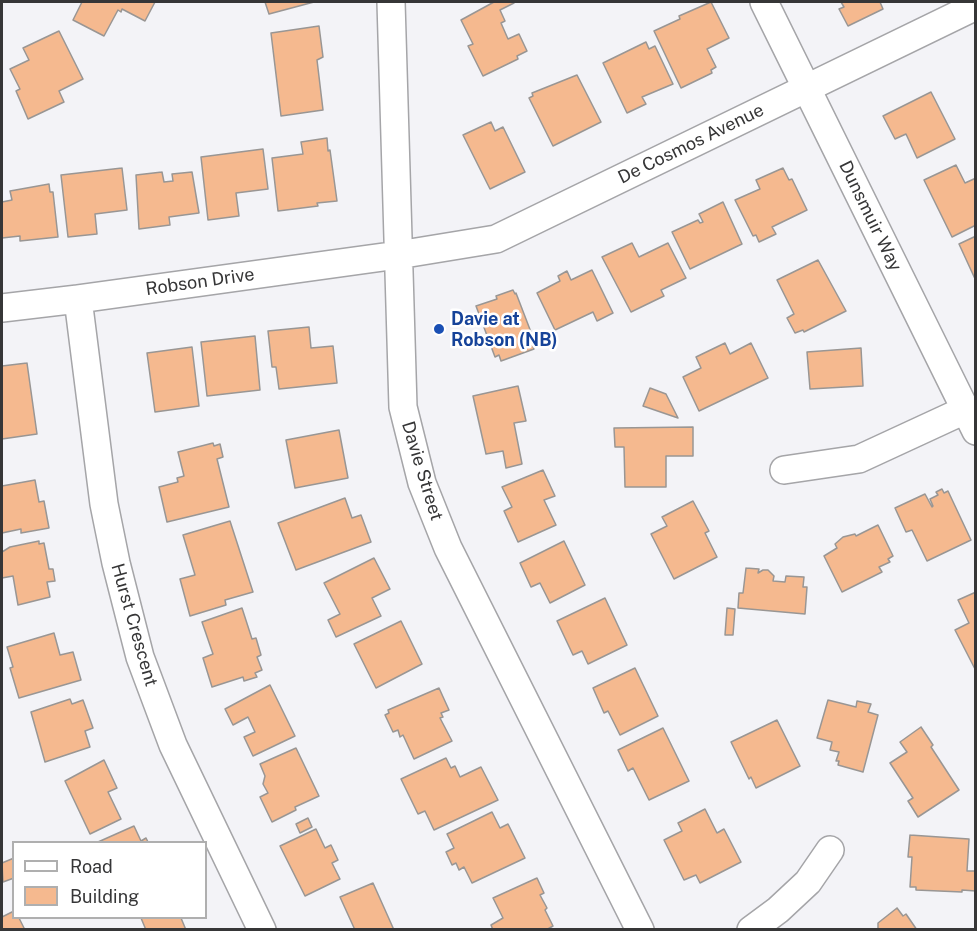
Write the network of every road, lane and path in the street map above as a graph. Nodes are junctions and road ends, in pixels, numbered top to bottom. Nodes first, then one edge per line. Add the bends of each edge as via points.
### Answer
1 (391, 2) edge
2 (764, 2) edge
3 (975, 6) edge
4 (807, 88) junction
5 (398, 255) junction
6 (78, 299) junction
7 (2, 308) edge
8 (970, 421) edge
9 (784, 470) dead end
10 (830, 850) dead end
11 (262, 930) edge
12 (640, 930) edge
13 (751, 930) edge

1 - 5 street, Davie Street
2 - 4 street, Dunsmuir Way
3 - 4 street, De Cosmos Avenue
4 - 5 street, De Cosmos Avenue via 496,239
4 - 8 street, Dunsmuir Way
5 - 6 street, Robson Drive
5 - 12 street, Davie Street via 403,407 422,483 448,548
6 - 7 street, Robson Drive
6 - 11 street, Hurst Crescent via 104,504 140,657 173,745
8 - 9 street via 859,459
10 - 13 street via 808,882

